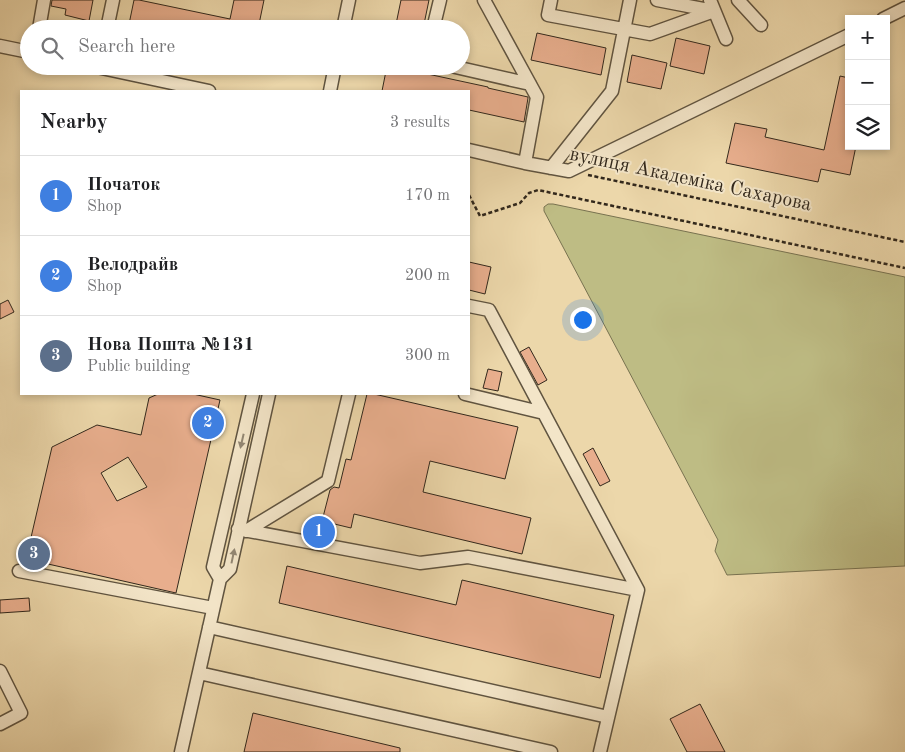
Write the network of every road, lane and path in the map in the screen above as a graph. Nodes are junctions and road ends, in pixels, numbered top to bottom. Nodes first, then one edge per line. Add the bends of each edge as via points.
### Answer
1 (44, 0) edge
2 (113, 0) edge
3 (349, 0) edge
4 (440, 0) edge
5 (484, 0) edge
6 (551, 0) edge
7 (630, 0) edge
8 (658, 0) edge
9 (738, 0) edge
10 (712, 5) edge
11 (905, 8) edge
12 (890, 16) edge
13 (41, 20) edge
14 (109, 20) edge
15 (345, 20) edge
16 (436, 20) edge
17 (761, 25) dead end
18 (624, 30) junction
19 (845, 37) edge
20 (726, 39) dead end
21 (0, 46) edge
22 (20, 50) edge
23 (470, 70) edge
24 (134, 75) edge
25 (333, 75) edge
26 (530, 84) junction
27 (204, 90) edge
28 (330, 90) edge
29 (470, 150) edge
30 (524, 163) junction
31 (551, 168) junction
32 (569, 172) junction
33 (470, 197) edge
34 (905, 242) edge
35 (905, 268) edge
36 (470, 306) edge
37 (254, 395) edge
38 (269, 395) edge
39 (349, 395) edge
40 (469, 395) edge
41 (544, 413) junction
42 (242, 530) junction
43 (19, 571) dead end
44 (220, 579) junction
45 (638, 590) junction
46 (213, 608) junction
47 (209, 627) junction
48 (0, 671) edge
49 (199, 673) junction
50 (608, 716) junction
51 (0, 724) edge
52 (181, 752) edge
53 (551, 752) edge
54 (600, 752) edge

1 - 13 street
2 - 14 street
3 - 15 street
4 - 16 street
5 - 26 street
6 - 18 street via 548,15
7 - 18 street
8 - 10 street
9 - 17 street
10 - 18 street via 650,34
10 - 20 street
11 - 12 street
18 - 31 street via 612,91
19 - 32 street
21 - 22 street
23 - 26 street
24 - 27 street
25 - 28 street
26 - 30 street via 537,97
29 - 30 street, вулиця Академіка Сахарова
30 - 31 street, вулиця Академіка Сахарова
31 - 32 street, вулиця Академіка Сахарова
32 - 34 path, вулиця Академіка Сахарова
33 - 35 path via 480,216 520,203 529,193 538,190
36 - 41 street via 489,310
37 -> 44 street via 214,567
38 - 42 street
39 - 42 street via 328,480
40 - 41 street
41 - 45 street
44 -> 42 street via 230,570
42 - 45 street via 420,563 468,557
43 - 46 street
44 - 46 street
45 - 50 street
46 - 47 street
47 - 49 street
47 - 50 street
48 - 51 street via 21,713
49 - 52 street
49 - 53 street
50 - 54 street

